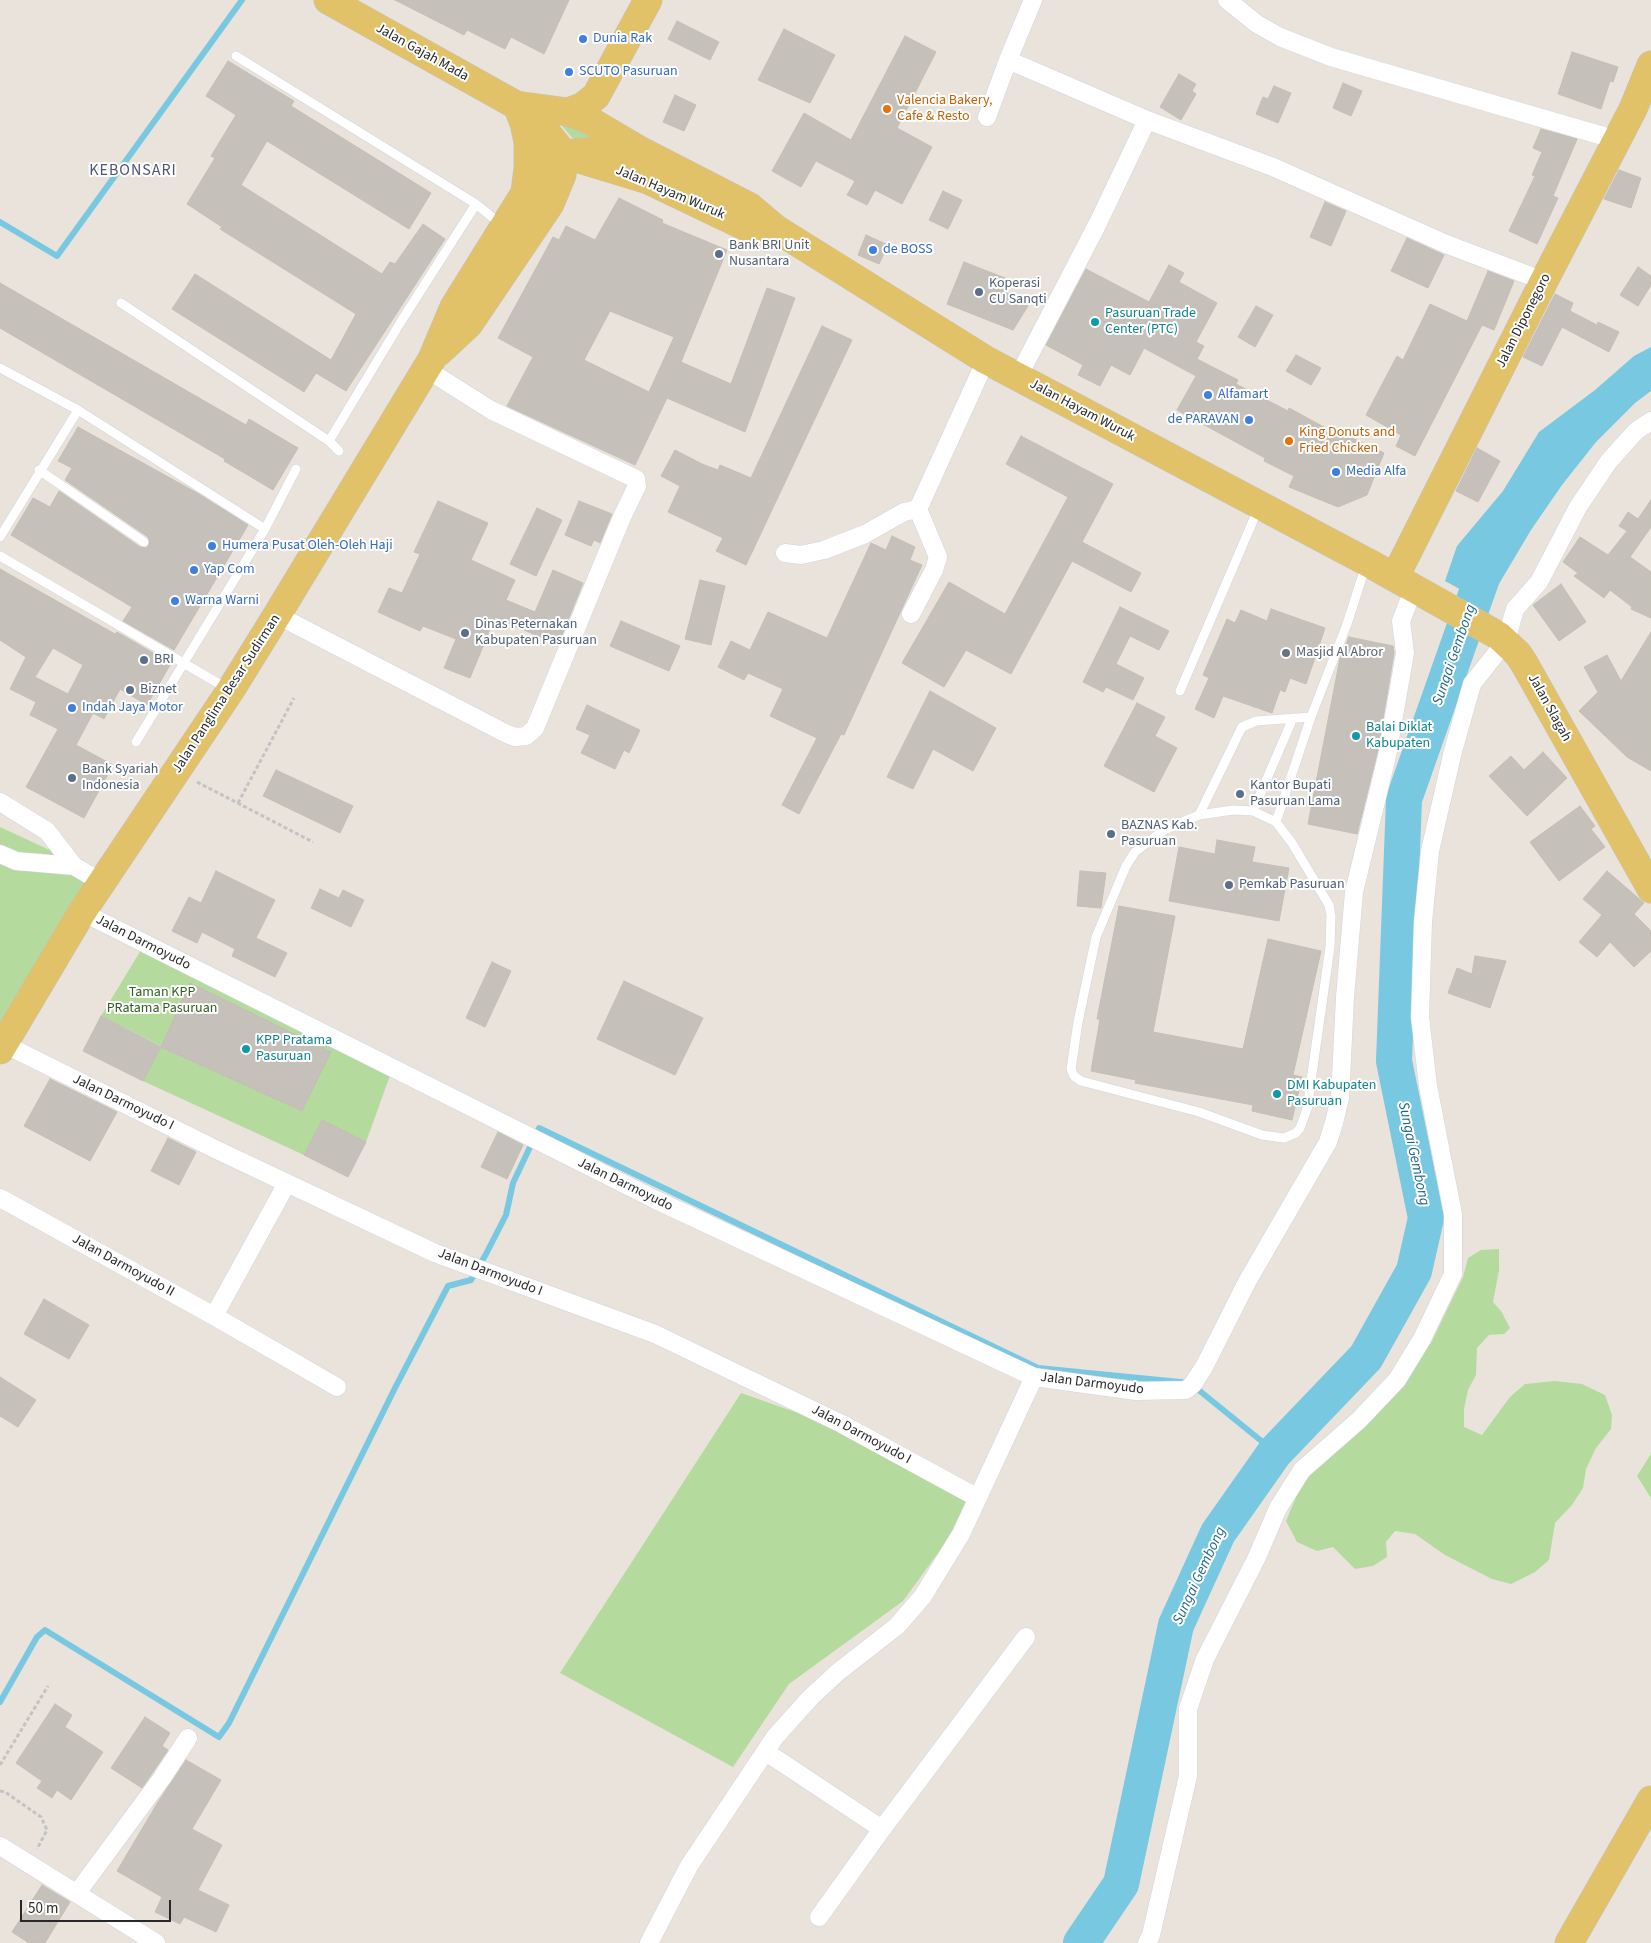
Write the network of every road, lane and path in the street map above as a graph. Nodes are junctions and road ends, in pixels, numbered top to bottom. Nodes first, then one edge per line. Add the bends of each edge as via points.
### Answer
1 (328, 0) edge
2 (648, 0) edge
3 (1033, 0) edge
4 (1227, 0) edge
5 (236, 56) dead end
6 (1008, 60) junction
7 (1651, 65) edge
8 (596, 96) junction
9 (516, 104) junction
10 (568, 112) junction
11 (987, 117) dead end
12 (1147, 120) junction
13 (1617, 140) junction
14 (586, 148) junction
15 (525, 192) junction
16 (476, 204) junction
17 (503, 226) junction
18 (776, 229) junction
19 (1544, 281) junction
20 (121, 303) dead end
21 (986, 360) junction
22 (429, 364) junction
23 (0, 368) edge
24 (1018, 377) junction
25 (78, 410) junction
26 (1651, 421) edge
27 (329, 441) junction
28 (339, 451) dead end
29 (296, 469) dead end
30 (39, 470) junction
31 (1260, 505) junction
32 (918, 509) junction
33 (265, 529) junction
34 (0, 536) edge
35 (144, 542) dead end
36 (785, 553) dead end
37 (0, 556) edge
38 (1367, 562) junction
39 (1411, 586) junction
40 (911, 614) dead end
41 (277, 615) junction
42 (1502, 639) junction
43 (185, 664) junction
44 (230, 691) junction
45 (1180, 691) dead end
46 (294, 698) dead end
47 (1311, 716) junction
48 (1293, 718) junction
49 (136, 742) dead end
50 (177, 771) junction
51 (0, 802) edge
52 (238, 804) junction
53 (1253, 810) junction
54 (1199, 815) junction
55 (1276, 822) junction
56 (314, 842) dead end
57 (0, 854) edge
58 (74, 866) junction
59 (103, 883) junction
60 (1651, 889) edge
61 (82, 912) junction
62 (2, 1047) edge
63 (287, 1183) junction
64 (0, 1198) edge
65 (214, 1316) junction
66 (1034, 1376) junction
67 (336, 1387) dead end
68 (978, 1498) junction
69 (1026, 1637) dead end
70 (48, 1686) dead end
71 (188, 1738) dead end
72 (766, 1752) junction
73 (0, 1764) edge
74 (0, 1792) edge
75 (1650, 1802) edge
76 (882, 1829) junction
77 (0, 1846) edge
78 (28, 1864) junction
79 (77, 1893) junction
80 (819, 1917) dead end
81 (138, 1938) edge
82 (156, 1943) edge
83 (649, 1943) edge
84 (1147, 1943) edge
85 (1569, 1943) edge

1 - 9 main road, Jalan Gajah Mada
2 - 8 main road
3 - 6 street
4 - 13 street via 1257,24 1280,37 1331,56
5 - 16 lane
6 - 11 street
6 - 12 street
7 - 13 main road, Jalan Diponegoro
8 - 10 main road
8 - 14 main road
9 - 10 main road
9 - 14 main road via 540,126
9 - 15 main road via 528,142
10 - 14 main road
12 - 19 street via 1273,167 1446,244
12 - 24 street
13 - 19 main road, Jalan Diponegoro
14 - 15 main road, Jalan Panglima Besar Sudirman via 549,164
14 - 18 main road, Jalan Hayam Wuruk via 613,168 648,180 744,226
14 - 18 main road, Jalan Hayam Wuruk via 641,151 750,207
14 - 22 main road, Jalan Panglima Besar Sudirman via 562,175 550,204 469,324
15 - 17 main road, Jalan Panglima Besar Sudirman
16 - 17 lane
16 - 27 lane
17 - 22 main road, Jalan Panglima Besar Sudirman via 454,307
18 - 21 main road, Jalan Hayam Wuruk
19 - 39 main road, Jalan Diponegoro
20 - 27 lane
21 - 24 main road, Jalan Hayam Wuruk
21 - 32 street
22 - 41 main road, Jalan Panglima Besar Sudirman
22 - 41 street via 491,410 636,479 637,486 535,728 526,736 507,734
23 - 25 lane
24 - 31 main road, Jalan Hayam Wuruk
25 - 30 lane
25 - 33 lane
26 - 42 street via 1636,431 1609,461 1578,507 1539,582 1515,609
27 - 28 lane
29 - 33 lane
30 - 34 lane
30 - 35 lane
31 - 38 main road, Jalan Hayam Wuruk
31 - 45 lane
32 - 36 street via 904,512 865,534 824,550 801,555
32 - 40 street via 938,557
33 - 43 lane
37 - 43 lane
38 - 39 main road, Jalan Hayam Wuruk
38 - 47 lane
39 - 42 main road, Jalan Slagah
39 - 66 street, Jalan Darmoyudo via 1401,621 1405,653 1386,756 1354,892 1337,1112 1328,1142 1191,1386 1170,1392 1136,1391
41 - 44 main road, Jalan Panglima Besar Sudirman
42 - 60 main road, Jalan Slagah via 1518,654 1535,682
42 - 84 street via 1472,684 1453,751 1430,852 1423,922 1420,1017 1428,1086 1453,1214 1453,1274 1422,1339 1397,1380 1359,1420 1302,1470 1278,1508 1205,1659 1188,1709 1188,1776
43 - 44 lane
43 - 49 lane
44 - 50 main road, Jalan Panglima Besar Sudirman
46 - 52 path
47 - 48 lane
47 - 55 lane
48 - 53 lane
48 - 54 lane via 1256,720 1242,727
50 - 52 path
50 - 59 main road, Jalan Panglima Besar Sudirman
51 - 58 street via 47,831
52 - 56 path
53 - 54 lane
53 - 55 lane
54 - 55 lane via 1164,830 1143,845 1122,873 1096,937 1071,1069 1081,1081 1199,1112 1262,1136 1284,1138 1296,1133 1304,1123 1332,929 1329,905
57 - 58 street via 16,860
58 - 59 street
59 - 61 main road, Jalan Panglima Besar Sudirman
61 - 62 main road, Jalan Panglima Besar Sudirman
61 - 66 street, Jalan Darmoyudo via 665,1204
62 - 63 street, Jalan Darmoyudo I
63 - 65 street
63 - 68 street, Jalan Darmoyudo I via 435,1253 655,1334 842,1424
64 - 65 street, Jalan Darmoyudo II
65 - 67 street, Jalan Darmoyudo II
66 - 68 street
68 - 72 street via 961,1534 923,1596 897,1626 810,1698
69 - 76 street
70 - 73 path
71 - 79 street
72 - 76 street
72 - 83 street via 689,1866
74 - 78 path via 5,1792 42,1817 45,1823 47,1830 43,1840
75 - 85 main road
76 - 80 street
77 - 78 street
78 - 79 street
79 - 81 street
81 - 82 street

